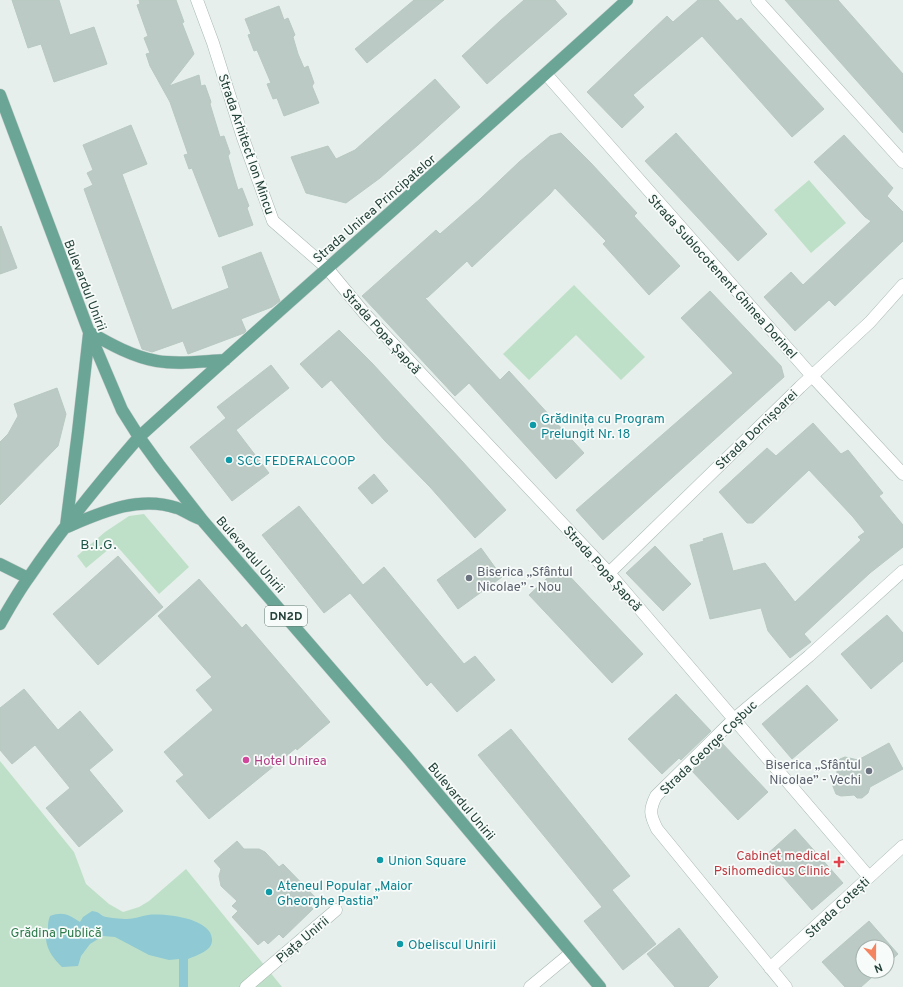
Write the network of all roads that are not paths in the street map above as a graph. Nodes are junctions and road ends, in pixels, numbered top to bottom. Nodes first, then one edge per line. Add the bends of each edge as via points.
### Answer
1 (197, 0) edge
2 (627, 0) edge
3 (757, 0) edge
4 (546, 74) junction
5 (0, 96) edge
6 (903, 162) edge
7 (327, 268) junction
8 (903, 285) edge
9 (89, 332) junction
10 (225, 360) junction
11 (812, 376) junction
12 (139, 438) junction
13 (903, 474) edge
14 (204, 521) junction
15 (66, 527) junction
16 (0, 564) edge
17 (903, 571) edge
18 (608, 573) junction
19 (28, 578) junction
20 (0, 624) edge
21 (734, 719) junction
22 (903, 846) edge
23 (869, 877) junction
24 (336, 910) dead end
25 (571, 953) junction
26 (770, 968) junction
27 (246, 987) edge
28 (530, 987) edge
29 (600, 987) edge
30 (786, 987) edge

1 - 7 street, Strada Arhitect Ion Mincu via 274,221
2 - 4 main road, Strada Unirea Principatelor
3 - 6 street
4 - 7 main road, Strada Unirea Principatelor
4 - 11 street, Strada Sublocotenent Ghinea Dorinel
5 - 9 main road, Bulevardul Unirii
7 - 10 main road, Strada Unirea Principatelor
7 - 18 street, Strada Popa Șapcă via 365,314
8 - 11 street, Strada Dornișoarei via 870,322
9 - 10 main road via 109,344 158,361
9 - 12 main road, Bulevardul Unirii via 122,410
9 - 15 main road
10 - 12 main road, Strada Unirea Principatelor
11 - 13 street, Strada Sublocotenent Ghinea Dorinel
11 - 18 street, Strada Dornișoarei
12 - 14 main road, Bulevardul Unirii
12 - 15 main road, Strada Unirea Principatelor
14 - 15 main road via 176,508 149,503 120,507
14 - 25 main road, Bulevardul Unirii / DN2D
15 - 19 main road, Strada Unirea Principatelor
16 - 19 main road
17 - 21 street, Strada George Coșbuc via 809,656
18 - 21 street, Strada Popa Șapcă
19 - 20 main road, Strada Unirea Principatelor
21 - 23 street, Strada Popa Șapcă
21 - 26 street, Strada George Coșbuc via 656,796 650,812 657,829
22 - 23 street, Strada Cotești
23 - 26 street, Strada Cotești
24 - 27 street, Piața Unirii
25 - 28 street
25 - 29 main road, Bulevardul Unirii / DN2D
26 - 30 street, Strada George Coșbuc

